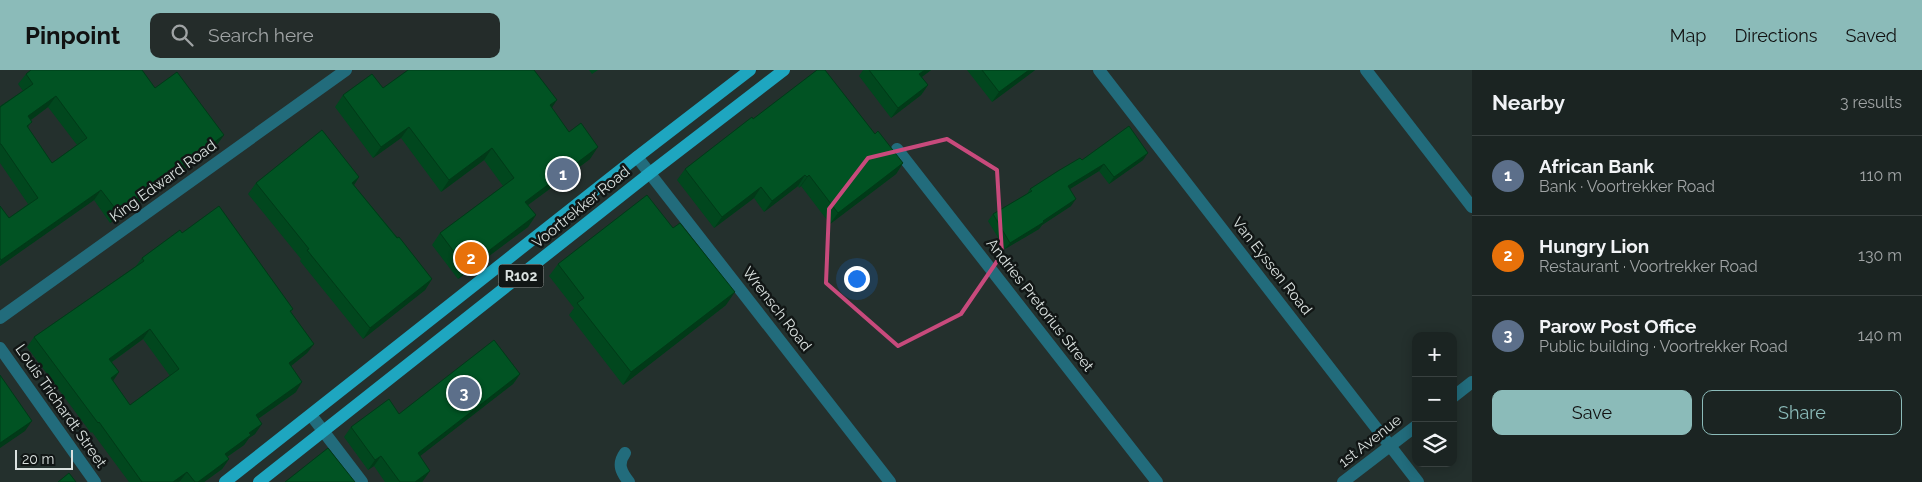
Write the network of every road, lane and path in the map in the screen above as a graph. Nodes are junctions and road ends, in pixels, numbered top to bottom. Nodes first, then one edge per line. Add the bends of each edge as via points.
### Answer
1 (346, 70) edge
2 (750, 70) edge
3 (784, 70) edge
4 (1099, 70) edge
5 (1366, 70) edge
6 (897, 150) dead end
7 (637, 157) junction
8 (650, 173) junction
9 (1472, 207) edge
10 (0, 318) edge
11 (0, 348) edge
12 (1472, 382) edge
13 (1457, 394) edge
14 (311, 415) junction
15 (1412, 429) edge
16 (323, 432) junction
17 (1390, 446) junction
18 (625, 453) dead end
19 (95, 482) edge
20 (225, 482) edge
21 (259, 482) edge
22 (362, 482) edge
23 (629, 482) edge
24 (890, 482) edge
25 (1157, 482) edge
26 (1344, 482) edge
27 (1418, 482) edge

1 - 10 street, King Edward Road
2 - 7 main road, Voortrekker Road / R102
3 - 8 main road, Voortrekker Road / R102
4 - 17 street, Van Eyssen Road
5 - 9 street
6 - 25 street, Andries Pretorius Street
7 - 8 street, Wrensch Road
7 - 14 main road, Voortrekker Road / R102
8 - 16 main road, Voortrekker Road / R102
8 - 24 street, Wrensch Road
11 - 19 street, Louis Trichardt Street
12 - 13 street
14 - 16 street
14 - 20 main road, Voortrekker Road / R102
15 - 17 street, 1st Avenue
16 - 21 main road, Voortrekker Road / R102
16 - 22 street
17 - 26 street, 1st Avenue
17 - 27 street, Van Eyssen Road
18 - 23 street via 620,469

